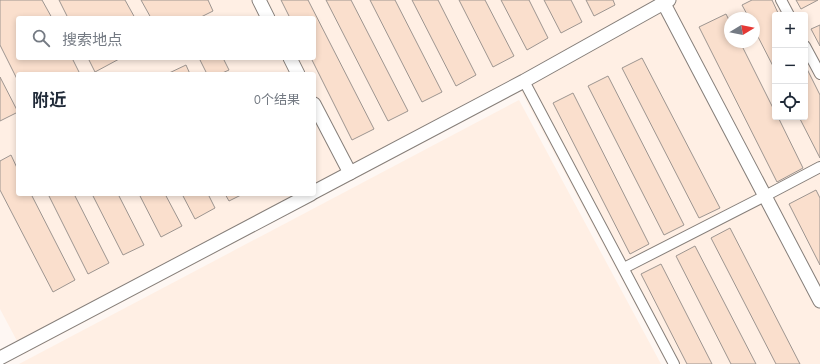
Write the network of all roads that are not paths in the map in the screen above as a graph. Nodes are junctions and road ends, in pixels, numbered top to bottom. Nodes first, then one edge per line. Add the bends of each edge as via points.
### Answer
1 (259, 0) edge
2 (781, 0) edge
3 (665, 1) edge
4 (787, 12) edge
5 (267, 16) edge
6 (806, 48) edge
7 (291, 60) edge
8 (297, 72) edge
9 (820, 74) edge
10 (524, 81) junction
11 (316, 108) edge
12 (820, 167) edge
13 (350, 173) junction
14 (316, 191) edge
15 (307, 196) edge
16 (765, 196) junction
17 (624, 268) junction
18 (820, 301) edge
19 (0, 358) edge
20 (674, 364) edge

1 - 5 street
2 - 4 street
3 - 10 street
3 - 16 street
6 - 9 street
7 - 8 street
10 - 13 street
10 - 17 street
11 - 13 street
12 - 16 street
13 - 14 street
15 - 19 street
16 - 17 street
16 - 18 street
17 - 20 street

